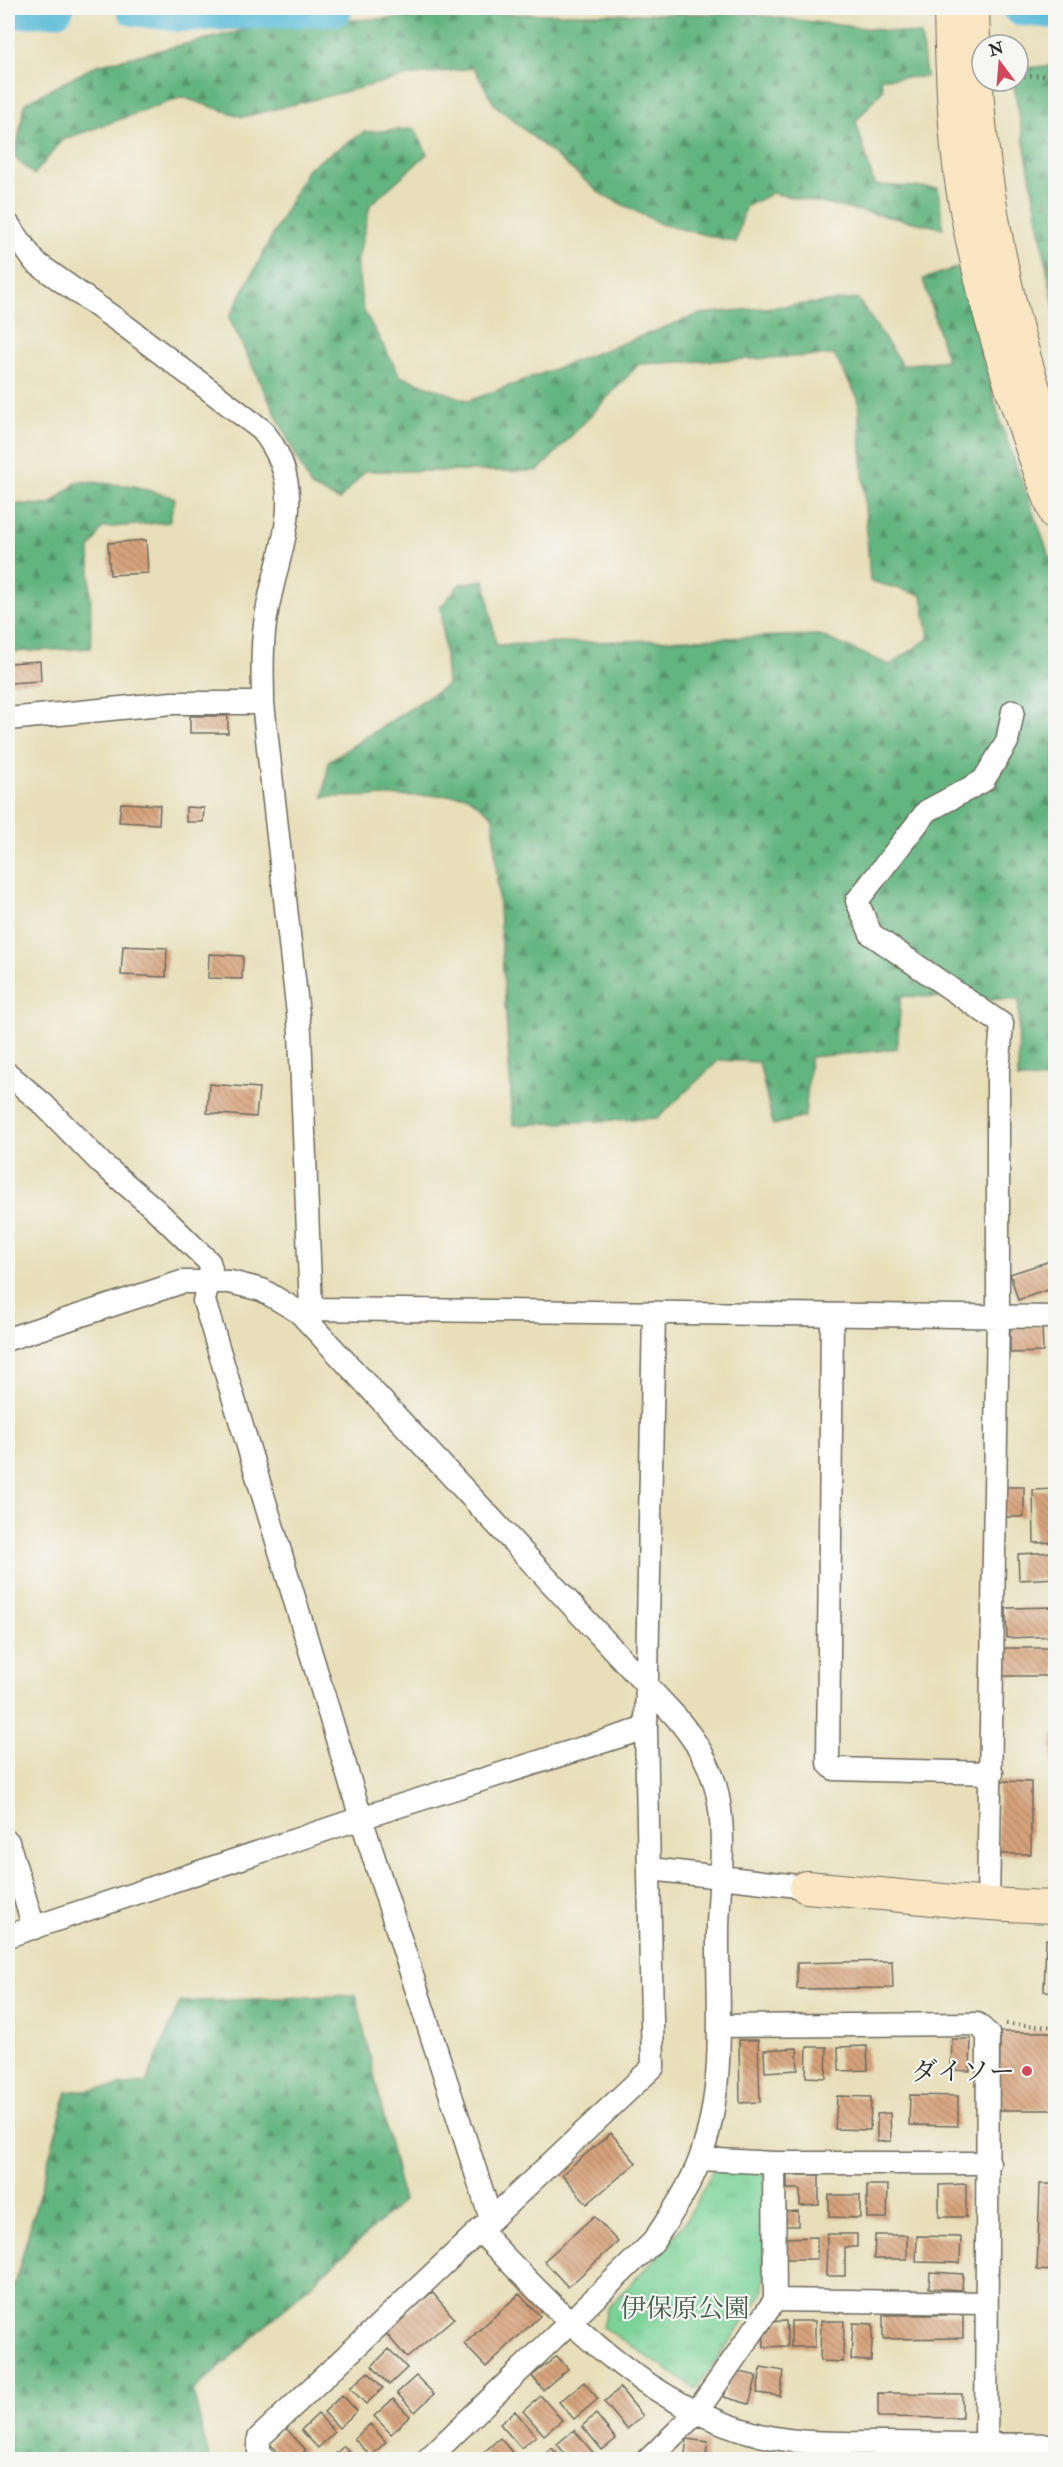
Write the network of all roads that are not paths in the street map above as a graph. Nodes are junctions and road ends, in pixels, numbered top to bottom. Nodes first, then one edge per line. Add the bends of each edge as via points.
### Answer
1 (950, 8) edge
2 (973, 8) edge
3 (963, 72) junction
4 (8, 224) edge
5 (1056, 453) edge
6 (1056, 515) edge
7 (263, 703) junction
8 (1013, 711) dead end
9 (8, 719) edge
10 (8, 1074) edge
11 (209, 1281) junction
12 (305, 1310) junction
13 (654, 1313) junction
14 (832, 1315) junction
15 (998, 1317) junction
16 (1056, 1317) edge
17 (8, 1339) edge
18 (647, 1687) junction
19 (646, 1728) junction
20 (992, 1773) junction
21 (362, 1818) junction
22 (8, 1842) edge
23 (651, 1869) junction
24 (720, 1878) junction
25 (806, 1887) joint
26 (988, 1905) junction
27 (1056, 1906) edge
28 (34, 1928) junction
29 (8, 1936) edge
30 (719, 2026) junction
31 (700, 2159) junction
32 (774, 2163) junction
33 (988, 2163) junction
34 (486, 2225) junction
35 (775, 2300) junction
36 (986, 2303) junction
37 (570, 2324) junction
38 (696, 2413) junction
39 (1056, 2445) edge
40 (987, 2452) edge
41 (265, 2460) edge
42 (427, 2460) edge
43 (648, 2460) edge

1 - 3 street
2 - 3 street
3 - 5 street via 995,236 1021,343
3 - 6 street via 961,180 977,262 1003,363
4 - 7 street via 35,262 262,430 277,449 289,492 285,540 265,622
7 - 9 street via 172,703
7 - 12 street via 300,1032
8 - 15 street via 1007,742 983,782 927,811 857,901 871,934 1002,1024 998,1071
10 - 11 street via 209,1262
11 - 12 street via 262,1290
11 - 17 street via 183,1282
11 - 21 street via 204,1302
12 - 13 street
12 - 18 street
13 - 14 street
13 - 18 street
14 - 15 street
14 - 20 street via 828,1763 834,1769
15 - 16 street
15 - 20 street
18 - 19 street
18 - 24 street via 697,1742 706,1759 720,1806
19 - 21 street
19 - 23 street
20 - 26 street
21 - 28 street
21 - 34 street
22 - 28 street
23 - 24 street
23 - 34 street via 653,2067
24 - 25 street
24 - 30 street
25 - 26 street
26 - 27 street
28 - 29 street
30 - 31 street via 718,2076
30 - 33 street via 977,2024 988,2034
31 - 32 street
31 - 37 street via 681,2199 653,2242
32 - 33 street
32 - 35 street
33 - 36 street
34 - 37 street
34 - 41 street via 259,2438 259,2453
35 - 36 street
35 - 38 street
36 - 40 street
37 - 38 street via 651,2386
37 - 42 street
38 - 40 street via 785,2440
38 - 43 street
39 - 40 street

